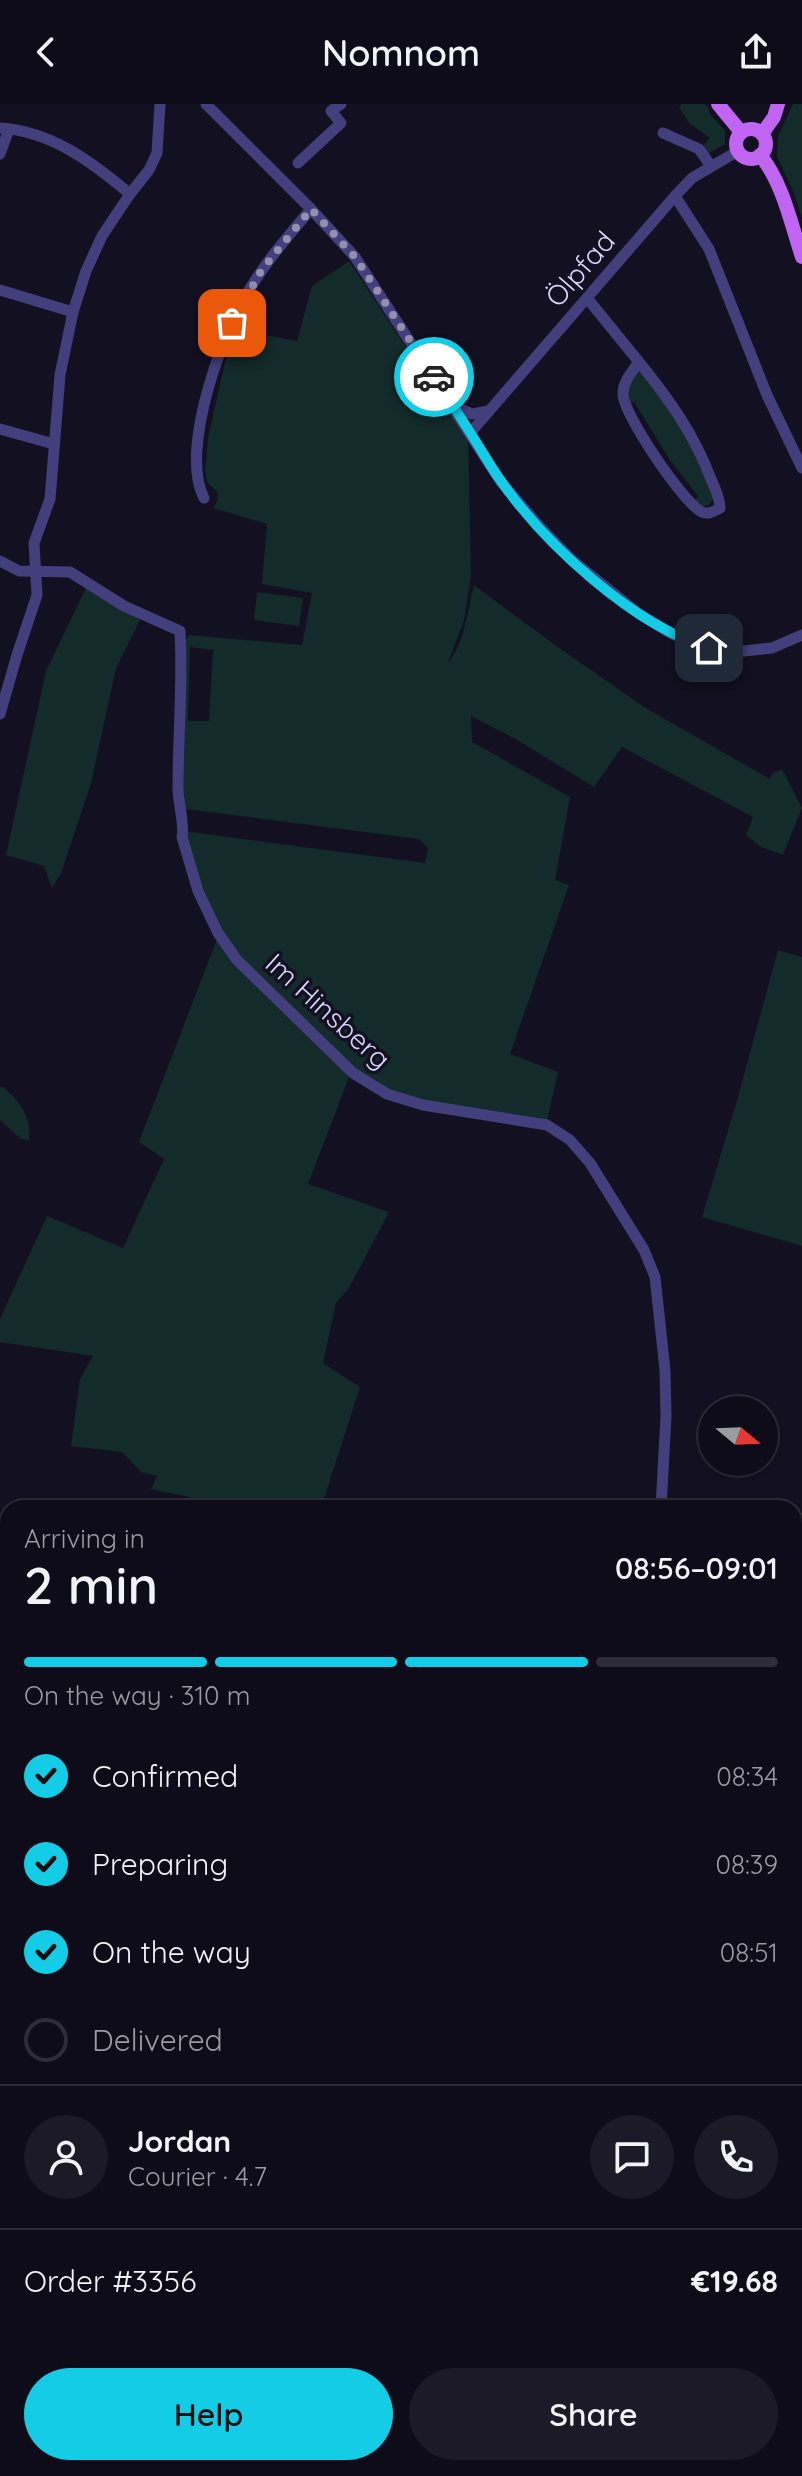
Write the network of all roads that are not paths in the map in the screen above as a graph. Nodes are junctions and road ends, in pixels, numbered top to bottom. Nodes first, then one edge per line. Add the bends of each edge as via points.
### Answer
1 (160, 104) edge
2 (206, 104) edge
3 (341, 104) edge
4 (718, 104) edge
5 (778, 104) edge
6 (4, 128) edge
7 (741, 132) junction
8 (663, 133) dead end
9 (762, 134) junction
10 (738, 151) junction
11 (0, 154) edge
12 (760, 155) junction
13 (298, 163) dead end
14 (711, 166) junction
15 (130, 194) junction
16 (675, 196) junction
17 (311, 209) junction
18 (802, 257) edge
19 (0, 290) edge
20 (587, 298) junction
21 (73, 312) junction
22 (639, 362) junction
23 (454, 406) junction
24 (489, 411) junction
25 (0, 429) edge
26 (471, 432) junction
27 (54, 444) junction
28 (802, 468) edge
29 (204, 498) dead end
30 (0, 561) edge
31 (35, 571) junction
32 (802, 635) edge
33 (0, 714) edge
34 (661, 1500) edge

1 - 15 street via 157,153
2 - 17 street
3 - 13 street via 331,111 341,123
4 - 7 main road
5 - 9 main road
6 - 11 street
6 - 15 street via 77,153
7 - 9 main road via 752,129
7 - 10 main road
8 - 14 street via 699,149
9 - 12 main road via 765,145
10 - 12 main road via 748,158
10 - 14 street, Ölpfad
12 - 18 main road via 780,192
14 - 16 street, Ölpfad
15 - 21 street via 102,236
16 - 20 street, Ölpfad
16 - 28 street via 709,249
17 - 23 street via 355,257
17 - 29 street via 249,289 219,354 199,437 196,469
19 - 21 street
20 - 22 street
20 - 24 street, Ölpfad
21 - 27 street
22 - 22 street via 624,384 623,405 693,506 709,513 720,508 686,425
23 - 24 street via 472,414
23 - 26 street
24 - 26 street, Ölpfad
25 - 27 street
26 - 32 street via 501,482 572,560 672,634 720,651 772,648
27 - 31 street via 50,499 34,543
30 - 31 street via 19,571
31 - 33 street via 37,595
31 - 34 street, Im Hinsberg via 70,572 124,606 180,631 182,837 198,891 237,960 367,1084 423,1105 547,1125 577,1146 644,1250 655,1277 665,1370

